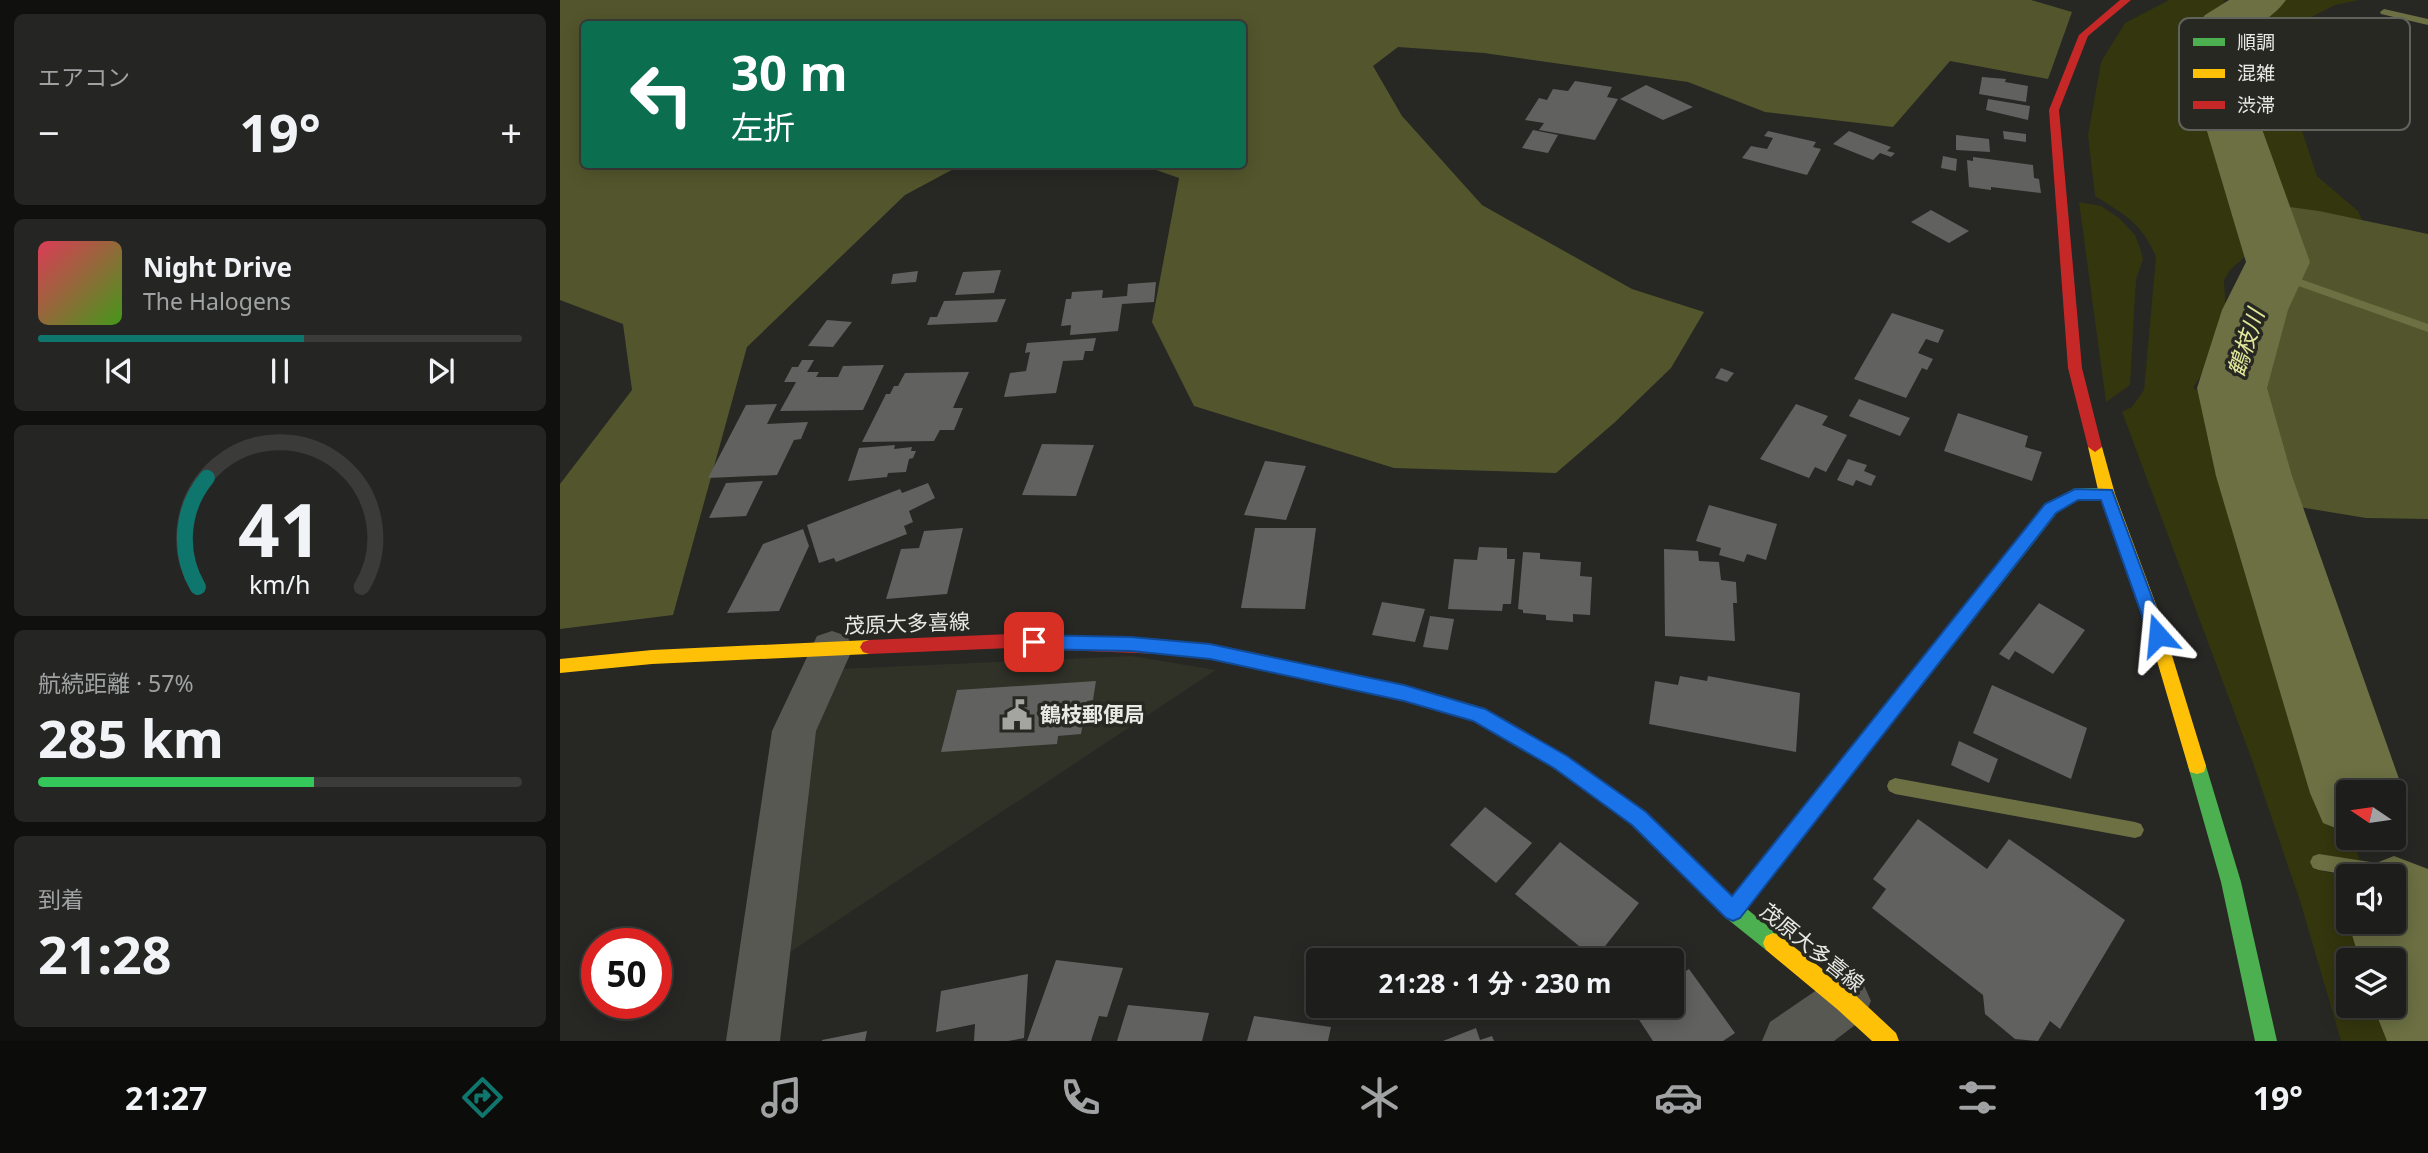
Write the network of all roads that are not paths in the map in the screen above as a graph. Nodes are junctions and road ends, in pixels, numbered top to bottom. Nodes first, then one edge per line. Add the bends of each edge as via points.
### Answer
1 (2126, 0) edge
2 (2107, 494) junction
3 (832, 648) junction
4 (560, 666) edge
5 (1733, 911) junction
6 (1845, 1001) junction
7 (753, 1041) edge
8 (1788, 1041) edge
9 (1888, 1041) edge
10 (2266, 1041) edge

1 - 2 main road via 2084,35 2054,110 2075,368
2 - 5 main road via 2075,494 2051,509
2 - 10 main road via 2150,610 2227,869
3 - 4 main road, 茂原大多喜線
3 - 5 main road, 茂原大多喜線 via 1010,641 1184,649 1404,693 1466,711 1560,762 1639,818
3 - 7 street via 794,730
5 - 6 main road, 茂原大多喜線
6 - 8 street
6 - 9 main road, 茂原大多喜線

